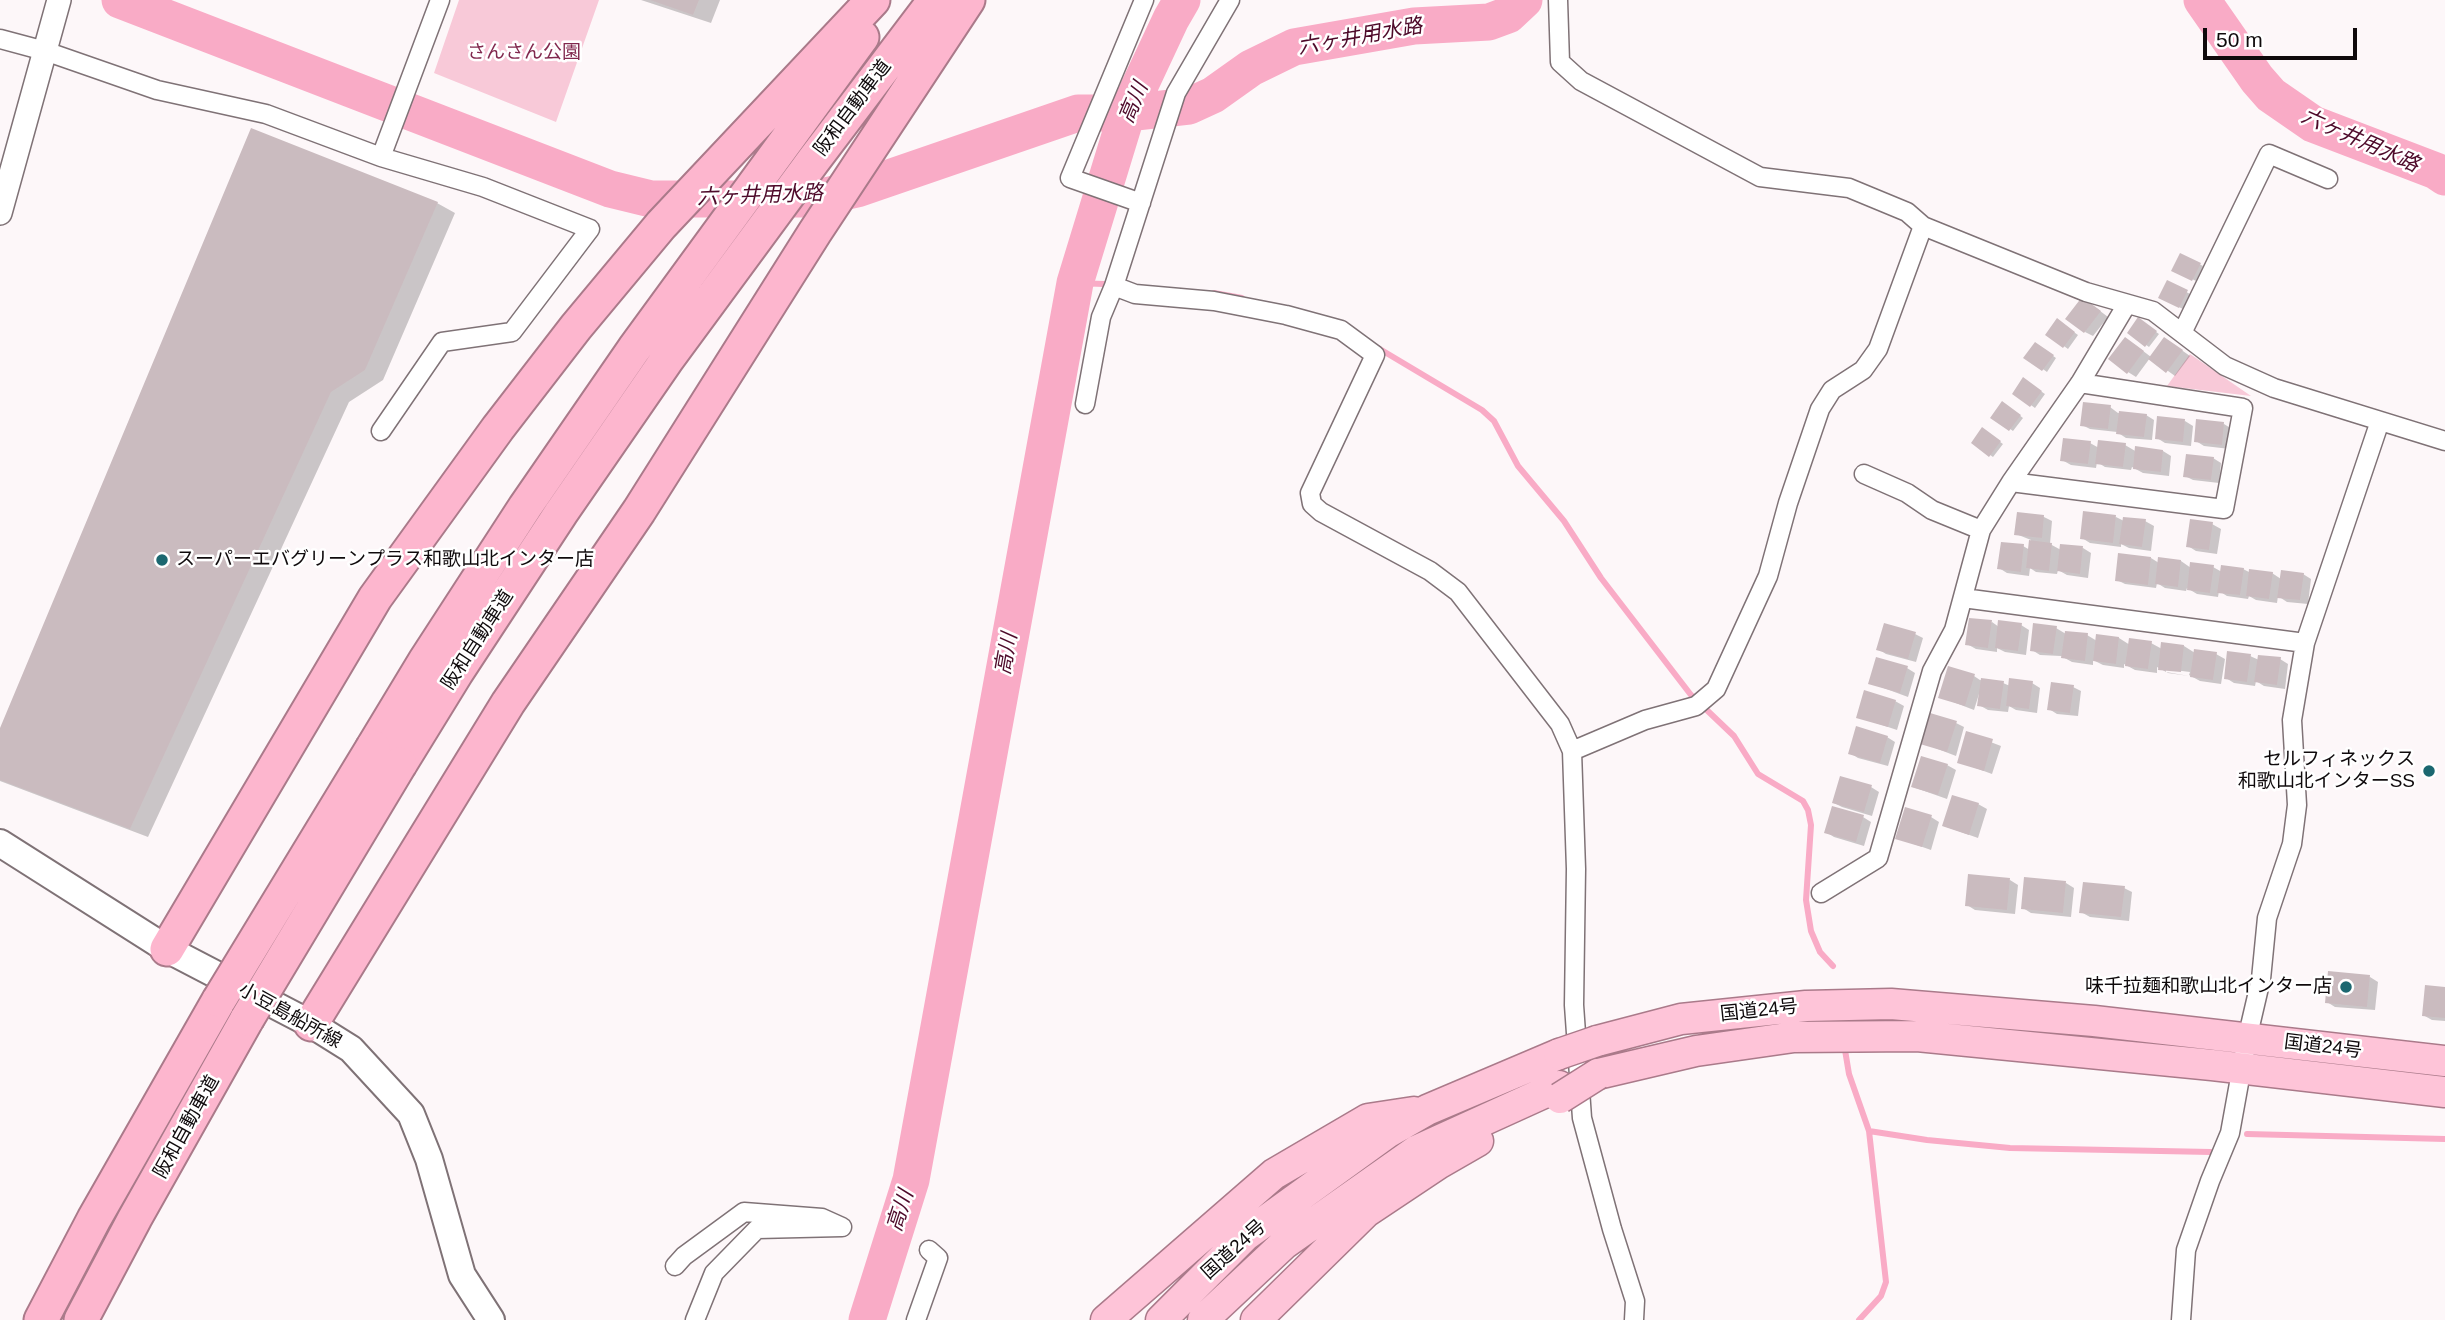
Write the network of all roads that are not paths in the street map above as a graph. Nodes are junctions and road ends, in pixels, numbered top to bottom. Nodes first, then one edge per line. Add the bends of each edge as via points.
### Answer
1 (59, 0) edge
2 (440, 0) edge
3 (873, 0) edge
4 (888, 0) edge
5 (935, 0) edge
6 (968, 0) edge
7 (1144, 0) edge
8 (1230, 0) edge
9 (1558, 0) edge
10 (0, 38) edge
11 (45, 51) junction
12 (381, 157) junction
13 (2328, 179) dead end
14 (1134, 201) junction
15 (0, 213) edge
16 (1923, 226) junction
17 (1114, 286) junction
18 (2127, 304) junction
19 (2182, 333) junction
20 (2080, 383) junction
21 (1085, 404) dead end
22 (2380, 421) junction
23 (381, 431) dead end
24 (2445, 441) edge
25 (1864, 474) dead end
26 (2011, 482) junction
27 (1981, 530) junction
28 (1963, 598) junction
29 (2305, 643) junction
30 (1572, 751) junction
31 (0, 843) edge
32 (1821, 894) dead end
33 (167, 949) junction
34 (311, 1024) junction
35 (2247, 1039) junction
36 (2445, 1061) edge
37 (2243, 1068) junction
38 (2445, 1092) edge
39 (1378, 1126) junction
40 (1427, 1157) junction
41 (929, 1250) dead end
42 (675, 1266) dead end
43 (41, 1320) edge
44 (81, 1320) edge
45 (491, 1320) edge
46 (695, 1320) edge
47 (916, 1320) edge
48 (1106, 1320) edge
49 (1161, 1320) edge
50 (1203, 1320) edge
51 (1256, 1320) edge
52 (1634, 1320) edge
53 (2181, 1320) edge

1 - 11 street
2 - 12 street
3 - 33 highway via 661,225 498,428 375,598
4 - 43 highway, 阪和自動車道, bridge via 717,232 425,661 219,1000
5 - 44 highway, 阪和自動車道, bridge via 668,358 456,673 247,1019
6 - 34 highway via 639,511 508,703
7 - 14 street via 1070,178
8 - 14 street via 1175,93
9 - 16 street via 1560,62 1581,81 1760,177 1849,188 1907,212
10 - 11 street
11 - 12 street via 157,90 266,114
11 - 15 street
12 - 23 street via 483,187 590,229 512,332 442,342
13 - 19 street via 2269,154
14 - 17 street
16 - 18 street
16 - 30 street via 1878,349 1863,370 1832,390 1820,409 1768,576 1716,690 1699,704 1645,720
17 - 21 street via 1101,317
17 - 30 street via 1135,294 1214,301 1286,315 1341,330 1375,355 1310,493 1312,504 1430,571 1458,592 1560,724
18 - 19 street via 2153,311
18 - 20 street
19 - 22 street via 2237,372
20 - 26 street
20 - 26 street via 2242,408 2224,509
22 - 24 street
22 - 29 street
25 - 27 street
26 - 27 street
27 - 28 street
28 - 29 street
28 - 32 street via 1954,630 1932,671 1878,858
29 - 35 street via 2292,720 2297,805 2292,844 2267,918 2261,979
30 - 52 street via 1574,1005 1582,1118 1635,1301
31 - 33 main road, 小豆島船所線
33 - 34 main road, 小豆島船所線
34 - 45 main road, 小豆島船所線 via 351,1049 411,1114 429,1159 462,1275
35 - 36 highway, 国道24号
35 - 37 street
35 - 39 highway, 国道24号, bridge via 1891,1004 1806,1006 1681,1019 1597,1041
37 - 38 highway, 国道24号
37 - 40 highway, 国道24号, bridge via 1917,1036 1794,1037 1696,1051 1598,1074
37 - 53 street via 2230,1133 2186,1250
39 - 48 highway via 1274,1174
39 - 49 highway, 国道24号 via 1246,1235
40 - 50 highway, 国道24号 via 1284,1244
40 - 51 highway
41 - 47 street via 938,1258
42 - 46 street via 744,1212 822,1218 842,1227 757,1229 714,1273

